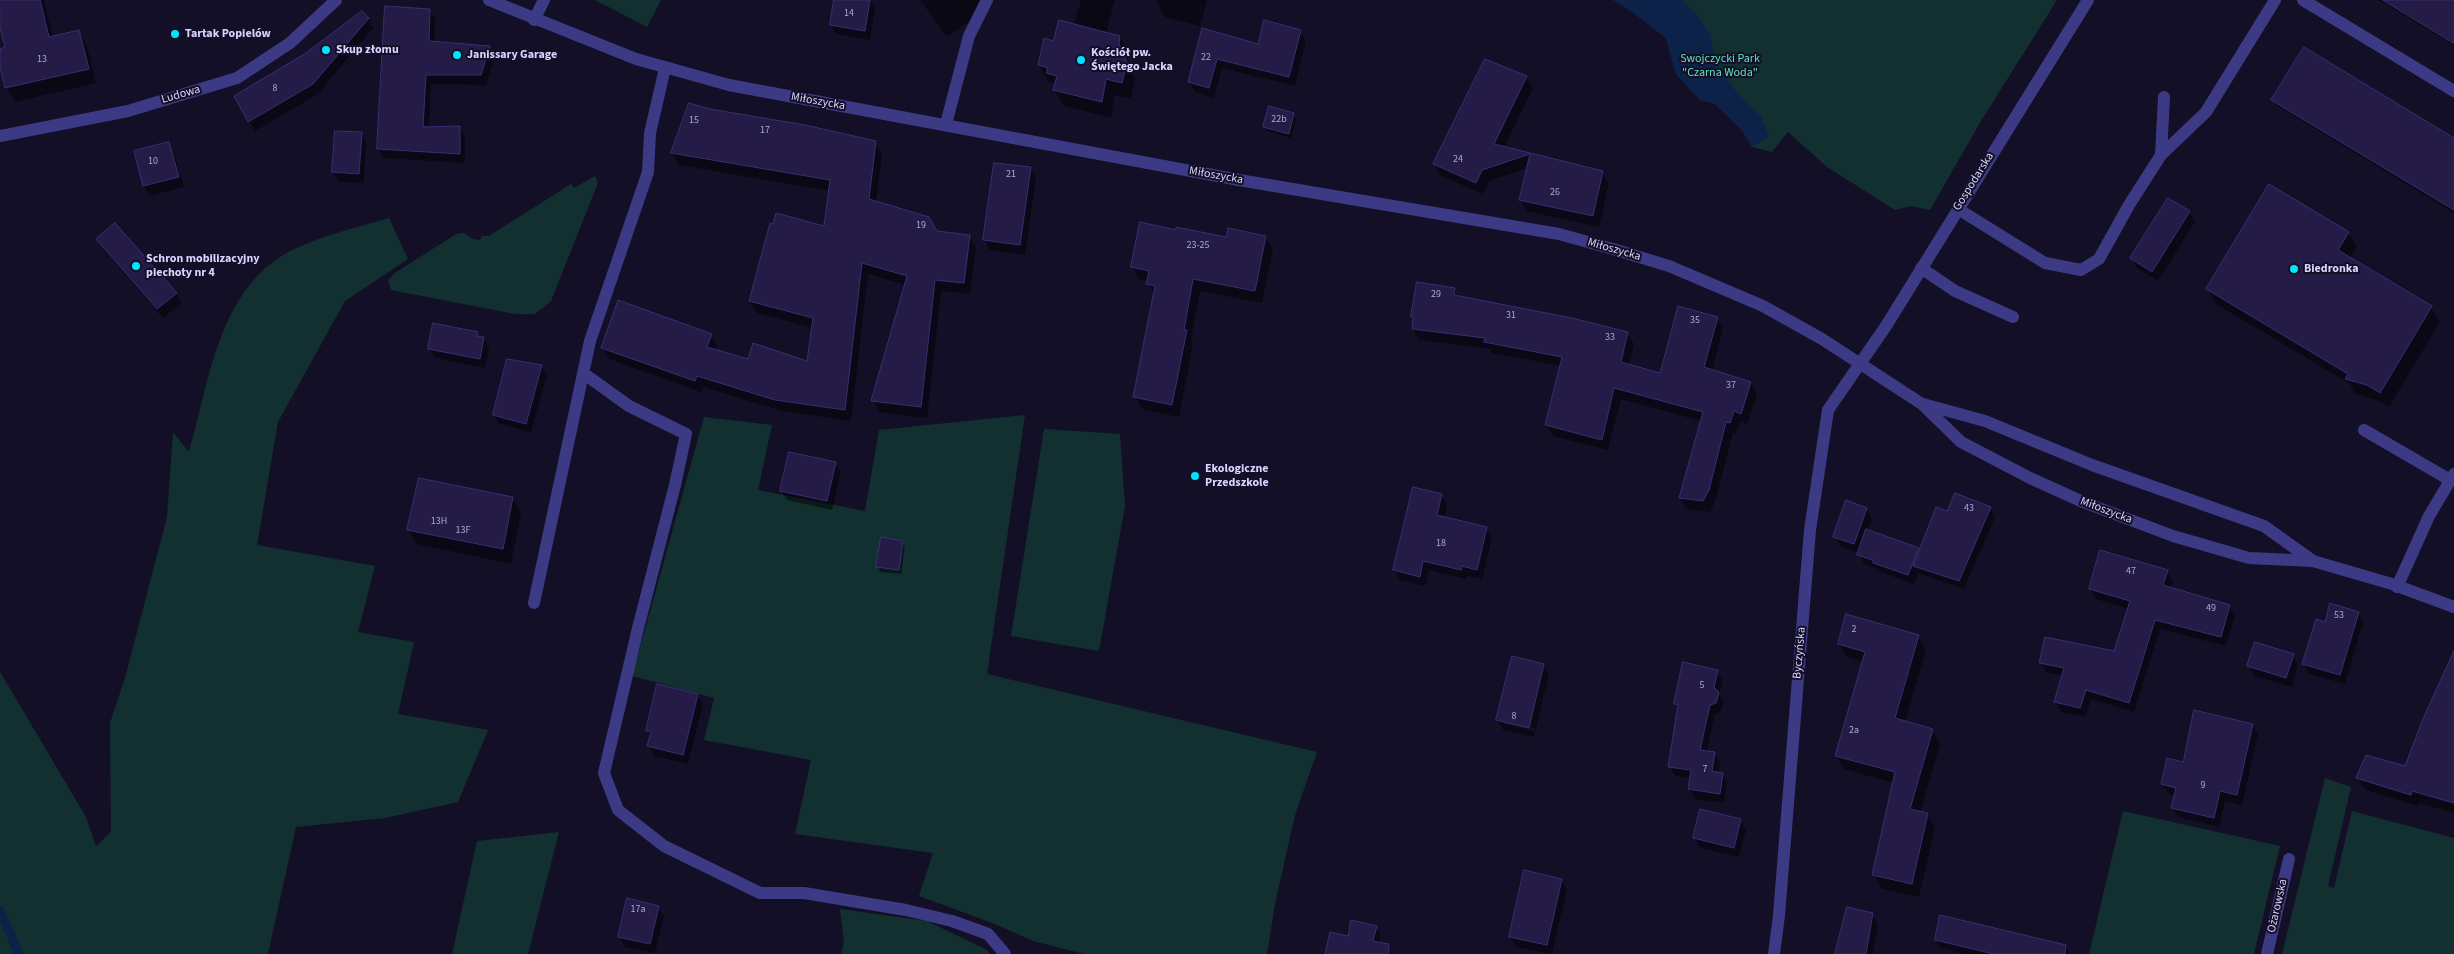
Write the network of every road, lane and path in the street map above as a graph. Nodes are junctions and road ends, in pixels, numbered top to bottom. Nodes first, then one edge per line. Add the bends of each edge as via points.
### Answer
1 (336, 0) edge
2 (489, 0) edge
3 (544, 0) edge
4 (987, 0) edge
5 (2088, 0) edge
6 (2275, 0) edge
7 (2303, 0) edge
8 (534, 20) junction
9 (665, 68) junction
10 (2454, 91) edge
11 (2164, 96) dead end
12 (946, 124) junction
13 (0, 136) edge
14 (2161, 155) junction
15 (1958, 209) junction
16 (1920, 268) junction
17 (2013, 317) dead end
18 (1859, 363) junction
19 (583, 373) junction
20 (1922, 404) junction
21 (2364, 430) dead end
22 (2452, 477) edge
23 (2313, 561) junction
24 (2397, 587) junction
25 (534, 604) dead end
26 (2454, 607) edge
27 (2289, 859) dead end
28 (1005, 954) edge
29 (1774, 954) edge
30 (2267, 954) edge

1 - 13 street, Ludowa via 290,43 237,78 128,111
2 - 8 street, Miłoszycka
3 - 8 street
4 - 12 street via 969,36
5 - 15 street, Gospodarska
6 - 14 street via 2206,112
7 - 10 street
8 - 9 street, Miłoszycka
9 - 12 street, Miłoszycka via 767,93
9 - 19 street via 650,132 648,172 590,341
11 - 14 street
12 - 18 street, Miłoszycka via 1249,182 1559,234 1668,266 1749,299
14 - 15 street via 2099,259 2081,270 2045,263
15 - 16 street, Gospodarska
16 - 17 street via 1955,291
16 - 18 street, Gospodarska via 1886,326
18 - 20 street, Miłoszycka
18 - 29 street, Byczyńska via 1828,410 1821,447 1810,530
19 - 25 street
19 - 28 street via 629,406 686,434 604,773 618,810 664,846 760,893 804,894 906,910 952,921 988,934
20 - 23 street, Miłoszycka via 1985,421 2092,465 2264,526
20 - 23 street, Miłoszycka via 1960,442 2083,502 2173,536 2250,558
21 - 22 street
22 - 24 street
23 - 24 street, Miłoszycka
24 - 26 street, Miłoszycka
27 - 30 street, Ożarowska

